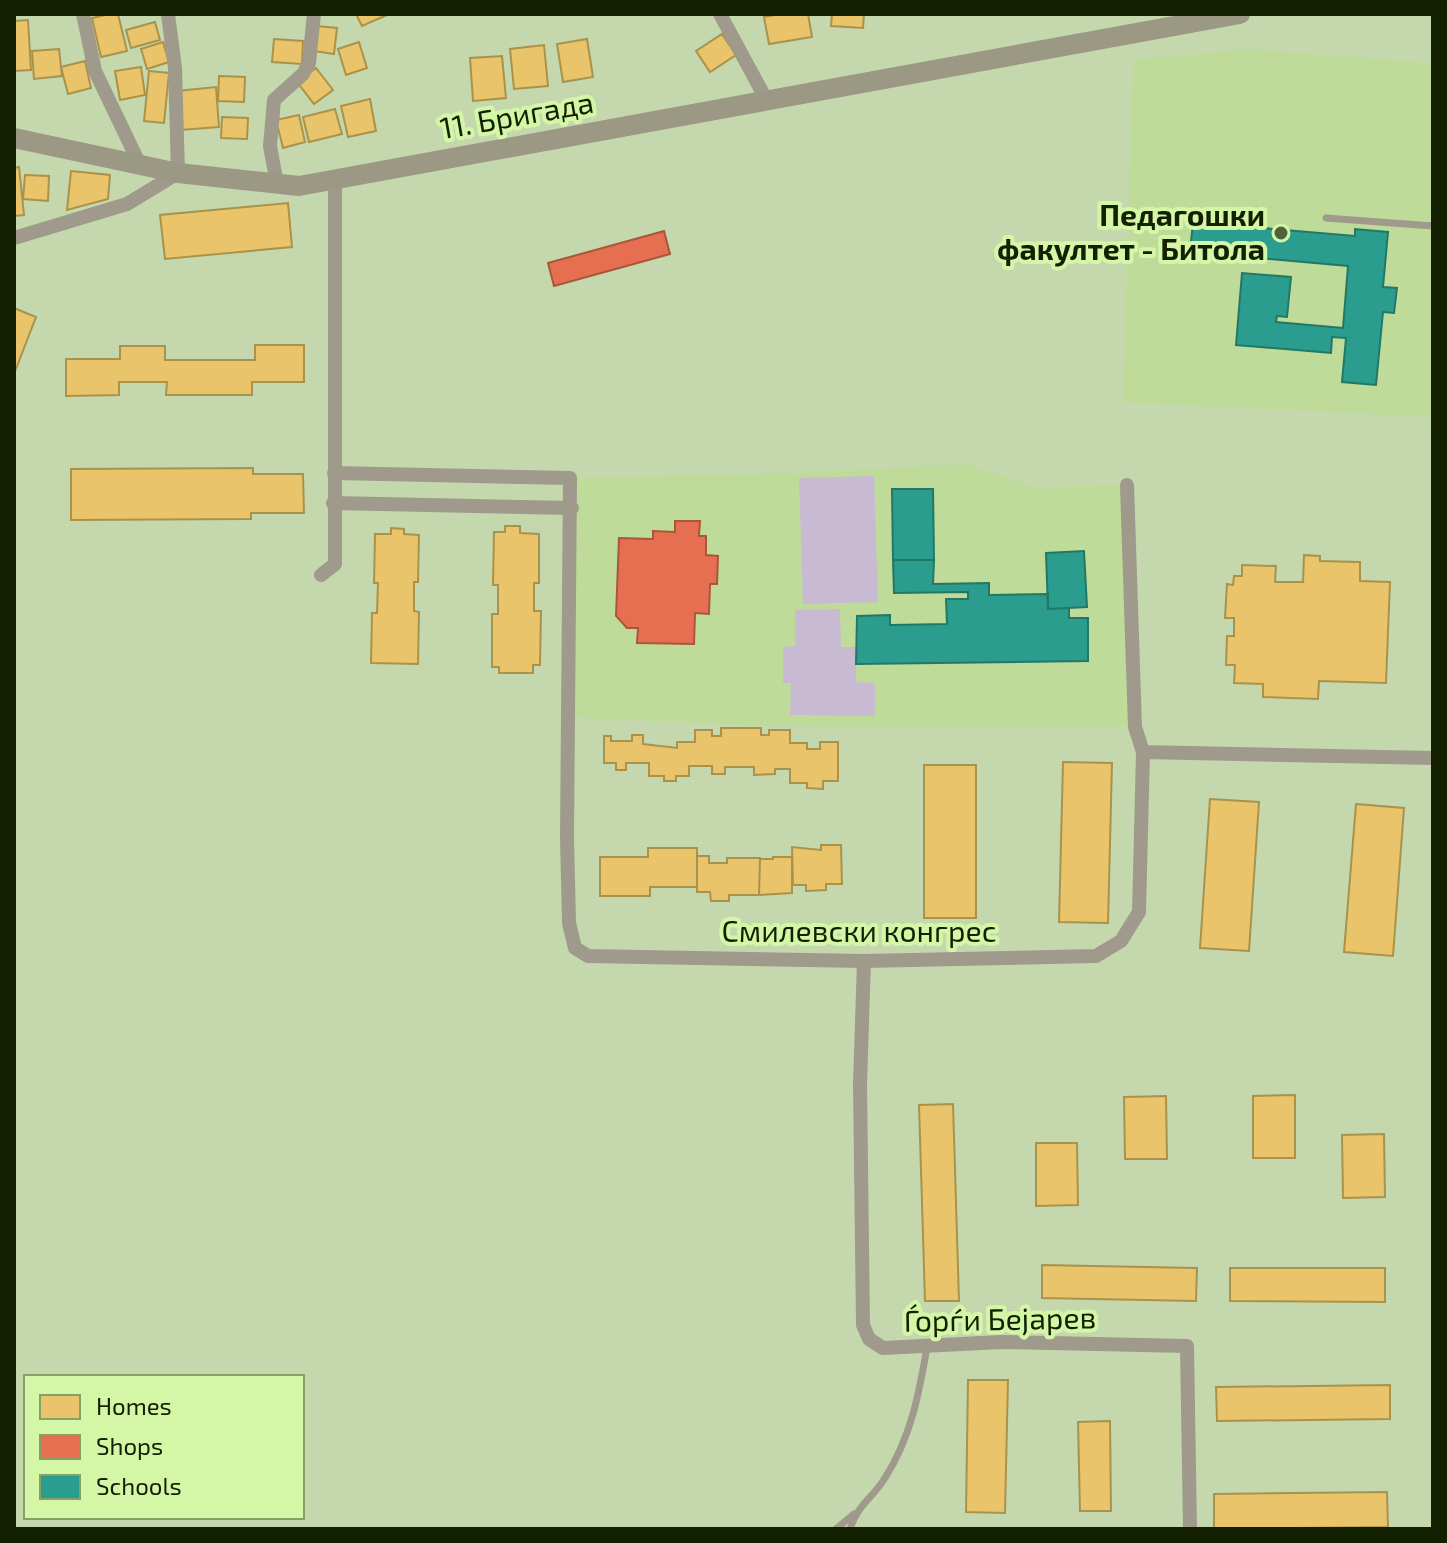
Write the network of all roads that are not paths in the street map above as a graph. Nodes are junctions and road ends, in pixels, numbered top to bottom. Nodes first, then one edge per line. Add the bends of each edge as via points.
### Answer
1 (83, 14) edge
2 (168, 14) edge
3 (314, 14) edge
4 (720, 14) edge
5 (1240, 14) edge
6 (1179, 19) edge
7 (767, 101) junction
8 (14, 138) edge
9 (140, 165) junction
10 (178, 173) junction
11 (335, 179) junction
12 (277, 184) junction
13 (1326, 218) dead end
14 (1433, 226) edge
15 (14, 238) edge
16 (334, 473) junction
17 (1127, 485) dead end
18 (333, 503) junction
19 (572, 508) junction
20 (321, 575) dead end
21 (1143, 752) junction
22 (1433, 758) edge
23 (864, 961) junction
24 (928, 1346) junction
25 (855, 1512) junction
26 (836, 1529) edge
27 (850, 1529) edge
28 (1190, 1529) edge

1 - 9 street via 95,71
2 - 10 street
3 - 12 street via 309,63 274,100 270,146
4 - 7 street
5 - 6 main road, 11. Бригада
6 - 7 main road, 11. Бригада
7 - 11 main road, 11. Бригада
8 - 9 main road, 11. Бригада
9 - 10 main road, 11. Бригада
10 - 12 main road, 11. Бригада
10 - 15 street via 127,204
11 - 12 main road, 11. Бригада
11 - 16 street
13 - 14 lane
16 - 18 street
16 - 19 street, Смилевски конгрес via 570,478
17 - 21 street, Смилевски конгрес via 1135,727
18 - 19 street
18 - 20 street via 335,564
19 - 23 street, Смилевски конгрес via 567,837 569,923 575,948 588,956
21 - 22 street
21 - 23 street, Смилевски конгрес via 1139,912 1121,941 1096,956
23 - 24 street, Ѓорѓи Бејарев via 863,1325 869,1339 883,1348
24 - 25 lane via 917,1408 904,1442 885,1479
24 - 28 street, Ѓорѓи Бејарев via 1187,1346
25 - 26 lane
25 - 27 lane

